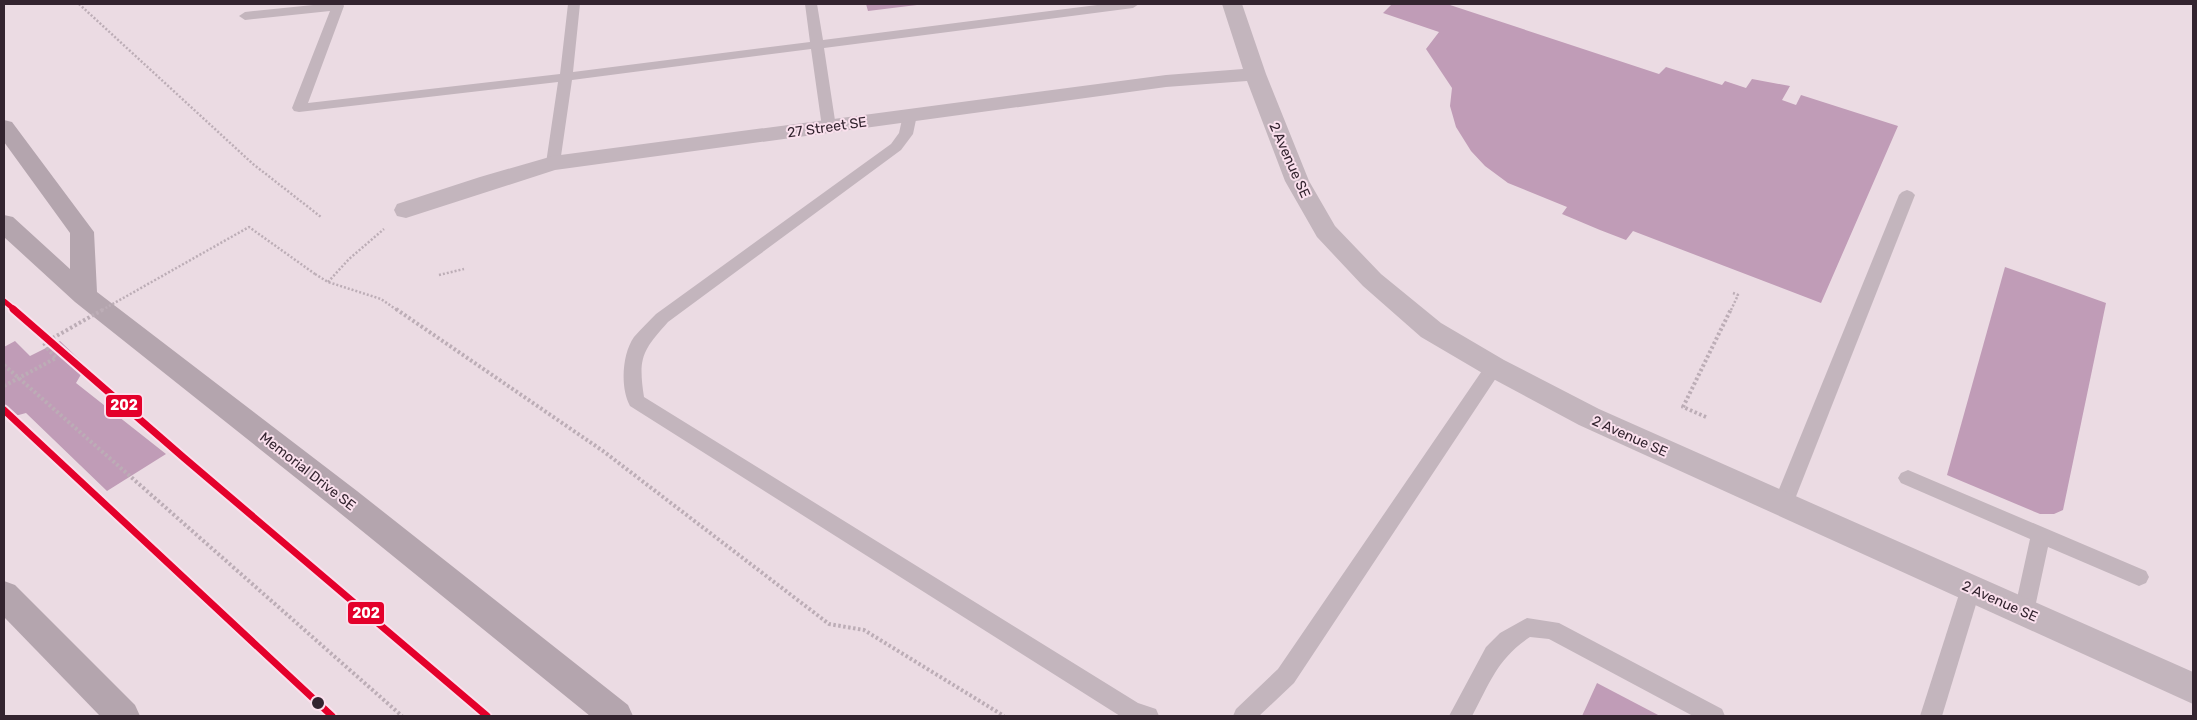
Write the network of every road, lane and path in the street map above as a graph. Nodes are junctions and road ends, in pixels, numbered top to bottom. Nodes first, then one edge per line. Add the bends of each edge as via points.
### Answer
1 (79, 4) edge
2 (574, 4) edge
3 (812, 4) edge
4 (1133, 4) edge
5 (1232, 4) edge
6 (245, 16) dead end
7 (816, 45) junction
8 (1255, 74) junction
9 (566, 77) junction
10 (910, 115) junction
11 (4, 127) edge
12 (829, 127) junction
13 (553, 163) junction
14 (1907, 195) dead end
15 (406, 210) joint
16 (321, 217) dead end
17 (4, 223) edge
18 (464, 269) dead end
19 (439, 275) dead end
20 (328, 282) junction
21 (1734, 293) dead end
22 (84, 296) junction
23 (4, 365) edge
24 (1494, 368) junction
25 (18, 378) junction
26 (4, 386) edge
27 (1706, 417) dead end
28 (1908, 478) dead end
29 (1783, 504) junction
30 (2041, 535) junction
31 (2139, 577) dead end
32 (1971, 588) junction
33 (4, 595) edge
34 (2024, 612) junction
35 (2193, 688) edge
36 (123, 716) edge
37 (402, 716) edge
38 (616, 716) edge
39 (1004, 716) edge
40 (1148, 716) edge
41 (1244, 716) edge
42 (1460, 716) edge
43 (1714, 716) edge
44 (1931, 716) edge

1 - 16 path via 253,164
2 - 9 lane
3 - 7 lane
4 - 7 lane
5 - 8 street, 2 Avenue SE
6 - 9 lane via 338,6 299,108
7 - 9 lane
7 - 12 lane
8 - 10 street, 27 Street SE via 1166,81
8 - 24 street, 2 Avenue SE via 1297,181 1326,232 1372,280 1431,330
9 - 13 lane
10 - 12 street, 27 Street SE
10 - 40 lane via 906,134 896,147 662,318 640,342 631,371 636,401 1133,712
11 - 22 main road via 82,232
12 - 13 street, 27 Street SE
13 - 15 street, 27 Street SE
14 - 29 lane
15 - 20 path
17 - 22 main road, Memorial Drive SE
18 - 19 path
20 - 25 path, bridge via 249,227 44,343 56,358
20 - 39 path via 381,299 603,451 829,624 864,630
21 - 27 path via 1738,295 1683,407
22 - 38 main road, Memorial Drive SE
23 - 25 path
24 - 29 street, 2 Avenue SE via 1589,417
24 - 41 lane via 1286,676
25 - 26 path, bridge
25 - 37 path
28 - 30 lane
29 - 32 street, 2 Avenue SE
30 - 31 lane
30 - 34 lane
32 - 34 street, 2 Avenue SE
32 - 44 lane
33 - 36 main road
34 - 35 street, 2 Avenue SE
42 - 43 lane via 1494,654 1528,627 1552,630

